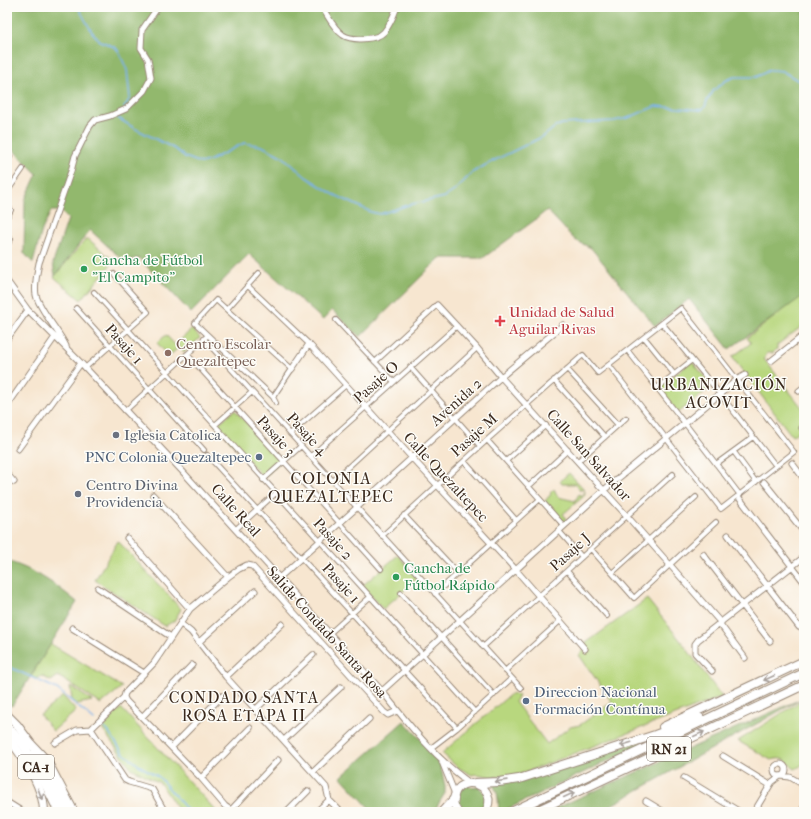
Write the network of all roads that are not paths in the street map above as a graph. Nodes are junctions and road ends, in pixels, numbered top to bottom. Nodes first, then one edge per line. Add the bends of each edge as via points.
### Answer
1 (158, 7) edge
2 (322, 7) edge
3 (397, 7) edge
4 (10, 157) dead end
5 (7, 161) edge
6 (23, 169) dead end
7 (7, 192) edge
8 (11, 210) dead end
9 (7, 217) edge
10 (11, 239) dead end
11 (7, 245) edge
12 (259, 273) dead end
13 (114, 274) dead end
14 (7, 281) edge
15 (248, 286) junction
16 (94, 292) dead end
17 (437, 305) joint
18 (76, 308) dead end
19 (227, 309) junction
20 (28, 310) junction
21 (336, 320) dead end
22 (662, 323) junction
23 (562, 325) dead end
24 (457, 326) junction
25 (128, 330) junction
26 (208, 335) junction
27 (804, 335) edge
28 (55, 337) junction
29 (644, 337) junction
30 (204, 338) junction
31 (7, 340) edge
32 (309, 344) junction
33 (110, 346) junction
34 (477, 348) junction
35 (67, 349) junction
36 (628, 350) junction
37 (186, 354) junction
38 (692, 360) junction
39 (771, 361) dead end
40 (375, 362) junction
41 (81, 364) junction
42 (609, 365) junction
43 (410, 367) junction
44 (85, 368) junction
45 (292, 369) junction
46 (567, 369) junction
47 (167, 372) junction
48 (674, 374) junction
49 (745, 375) dead end
50 (501, 377) junction
51 (738, 379) junction
52 (554, 380) junction
53 (394, 382) junction
54 (346, 385) junction
55 (804, 387) edge
56 (657, 388) junction
57 (149, 389) junction
58 (432, 391) junction
59 (799, 391) dead end
60 (252, 392) junction
61 (720, 394) junction
62 (273, 397) junction
63 (276, 403) dead end
64 (526, 405) junction
65 (7, 406) edge
66 (366, 407) junction
67 (235, 408) junction
68 (125, 411) junction
69 (456, 418) junction
70 (626, 418) dead end
71 (684, 422) junction
72 (215, 425) junction
73 (546, 425) junction
74 (618, 425) junction
75 (387, 431) junction
76 (290, 434) junction
77 (605, 437) junction
78 (753, 437) junction
79 (666, 438) junction
80 (486, 440) junction
81 (301, 446) junction
82 (480, 446) junction
83 (18, 449) dead end
84 (204, 450) dead end
85 (568, 450) junction
86 (734, 452) junction
87 (208, 455) dead end
88 (311, 456) junction
89 (412, 458) junction
90 (464, 461) junction
91 (506, 461) junction
92 (578, 461) junction
93 (284, 462) junction
94 (716, 464) junction
95 (792, 464) dead end
96 (776, 466) junction
97 (7, 474) edge
98 (673, 474) dead end
99 (804, 479) edge
100 (264, 480) junction
101 (333, 481) junction
102 (14, 482) dead end
103 (756, 482) junction
104 (764, 482) dead end
105 (437, 486) junction
106 (528, 486) junction
107 (604, 490) junction
108 (276, 493) junction
109 (153, 495) dead end
110 (696, 497) dead end
111 (740, 497) junction
112 (540, 499) junction
113 (357, 508) junction
114 (258, 510) junction
115 (404, 515) junction
116 (627, 516) junction
117 (516, 520) junction
118 (716, 522) dead end
119 (339, 524) junction
120 (564, 526) junction
121 (236, 529) junction
122 (559, 530) junction
123 (804, 532) edge
124 (728, 535) dead end
125 (382, 536) junction
126 (127, 538) dead end
127 (648, 540) junction
128 (320, 541) junction
129 (491, 543) junction
130 (591, 549) junction
131 (703, 554) dead end
132 (582, 557) junction
133 (804, 557) edge
134 (302, 558) junction
135 (670, 564) junction
136 (792, 566) junction
137 (381, 569) dead end
138 (516, 570) junction
139 (567, 571) junction
140 (458, 573) junction
141 (612, 573) junction
142 (228, 576) junction
143 (280, 578) junction
144 (804, 582) edge
145 (768, 585) junction
146 (98, 588) dead end
147 (255, 591) dead end
148 (401, 593) dead end
149 (435, 594) junction
150 (370, 597) junction
151 (538, 597) junction
152 (743, 605) junction
153 (190, 609) junction
154 (352, 613) junction
155 (607, 616) dead end
156 (460, 621) junction
157 (560, 621) junction
158 (720, 623) junction
159 (181, 624) junction
160 (282, 624) dead end
161 (799, 627) dead end
162 (72, 628) dead end
163 (330, 633) junction
164 (171, 637) junction
165 (442, 637) junction
166 (770, 641) dead end
167 (199, 642) junction
168 (484, 647) junction
169 (585, 649) dead end
170 (313, 654) dead end
171 (422, 654) junction
172 (745, 658) dead end
173 (804, 661) edge
174 (192, 665) dead end
175 (404, 671) junction
176 (505, 671) junction
177 (712, 671) dead end
178 (144, 673) junction
179 (804, 673) edge
180 (226, 677) junction
181 (512, 678) junction
182 (804, 685) edge
183 (341, 687) dead end
184 (521, 688) dead end
185 (382, 691) junction
186 (494, 695) junction
187 (222, 696) dead end
188 (124, 697) junction
189 (256, 709) junction
190 (729, 709) junction
191 (398, 711) junction
192 (475, 712) junction
193 (7, 715) edge
194 (142, 717) junction
195 (369, 719) dead end
196 (7, 727) edge
197 (250, 728) dead end
198 (457, 728) junction
199 (91, 729) junction
200 (7, 736) edge
201 (284, 740) junction
202 (639, 740) junction
203 (55, 743) dead end
204 (31, 744) junction
205 (172, 747) junction
206 (431, 748) junction
207 (723, 756) dead end
208 (278, 760) dead end
209 (441, 760) junction
210 (786, 770) junction
211 (313, 772) junction
212 (774, 772) junction
213 (781, 776) junction
214 (790, 777) junction
215 (201, 778) junction
216 (684, 778) dead end
217 (473, 783) junction
218 (771, 783) junction
219 (804, 785) edge
220 (308, 791) dead end
221 (454, 797) junction
222 (329, 800) junction
223 (646, 801) dead end
224 (7, 802) edge
225 (489, 802) junction
226 (804, 807) edge
227 (232, 811) edge
228 (22, 812) edge
229 (44, 812) edge
230 (59, 812) edge
231 (66, 812) edge
232 (74, 812) edge
233 (165, 812) edge
234 (287, 812) edge
235 (316, 812) edge
236 (341, 812) edge
237 (442, 812) edge
238 (458, 812) edge
239 (485, 812) edge
240 (490, 812) edge
241 (511, 812) edge
242 (534, 812) edge
243 (664, 812) edge
244 (740, 812) edge
245 (754, 812) edge
246 (801, 812) edge

1 - 35 street via 142,30 141,48 148,59 151,78 144,91 126,109 95,120 83,137 39,264 36,295
2 - 3 street via 343,35 352,39 365,39 383,33 395,15
4 - 5 street
6 - 7 street
8 - 9 street
10 - 11 street
12 - 15 street
13 - 25 street via 148,312
14 - 20 street, Calle Real
15 - 19 street
15 - 32 street
16 - 25 street, Pasaje 2
17 - 24 street, Calle San Salvador
17 - 40 street
18 - 33 street, Pasaje 1
19 - 26 street via 216,300 195,323
19 - 45 street
20 - 28 street, Calle Real
20 - 31 street
21 - 40 street
22 - 29 street
22 - 38 street
22 - 51 street via 681,308
23 - 50 street, Avenida 2
24 - 34 street, Calle San Salvador
24 - 43 street, Pasaje O
25 - 33 street
25 - 47 street, Pasaje 2
26 - 30 street
26 - 62 street
27 - 39 street
28 - 35 street, Calle Real
28 - 65 street
29 - 36 street
29 - 48 street
30 - 37 street
30 - 60 street, Pasaje 4
32 - 45 street
32 - 54 street, Calle Quezaltepec
33 - 44 street
33 - 57 street, Pasaje 1
34 - 50 street, Calle San Salvador
34 - 58 street
35 - 41 street, Calle Real
36 - 42 street
36 - 56 street
37 - 47 street
37 - 67 street, Pasaje 3
38 - 48 street
38 - 61 street
40 - 53 street
41 - 44 street, Calle Real
41 - 83 street
42 - 46 street, Pasaje M via 598,373 583,354
42 - 79 street
43 - 53 street, Pasaje O
43 - 58 street
44 - 68 street, Calle Real
45 - 62 street
46 - 52 street, Pasaje M
46 - 74 street
47 - 57 street
47 - 72 street, Pasaje 2
48 - 56 street
49 - 51 street
50 - 64 street, Calle San Salvador
50 - 69 street, Avenida 2
51 - 61 street
51 - 96 street via 794,452
52 - 64 street, Pasaje M
52 - 77 street
53 - 66 street, Pasaje O
54 - 66 street, Calle Quezaltepec
54 - 76 street
55 - 59 street
56 - 71 street
57 - 68 street
57 - 84 street, Pasaje 1
58 - 69 street
58 - 75 street
60 - 67 street
60 - 76 street, Pasaje 4
61 - 71 street
61 - 78 street
62 - 63 street
64 - 73 street, Calle San Salvador
64 - 80 street, Pasaje M
66 - 75 street, Calle Quezaltepec
66 - 88 street, Pasaje O
67 - 72 street
67 - 93 street, Pasaje 3
68 - 121 street, Calle Real
69 - 82 street
69 - 89 street, Avenida 2
70 - 74 street
71 - 79 street
71 - 94 street
72 - 100 street, Pasaje 2
73 - 85 street, Calle San Salvador
73 - 91 street
74 - 77 street
75 - 89 street, Calle Quezaltepec
75 - 101 street
76 - 81 street, Pasaje 4
77 - 92 street
78 - 86 street
78 - 96 street
79 - 107 street
79 - 111 street via 721,509
80 - 82 street, Pasaje M
80 - 91 street
81 - 88 street, Pasaje 4
81 - 93 street
82 - 90 street, Pasaje M
85 - 92 street, Calle San Salvador
85 - 106 street
86 - 94 street
86 - 103 street
87 - 114 street, Pasaje 1
88 - 101 street, Pasaje 4
89 - 105 street, Calle Quezaltepec
89 - 113 street, Avenida 2
90 - 105 street, Pasaje M
90 - 117 street
91 - 106 street
92 - 107 street, Calle San Salvador
93 - 100 street
93 - 119 street, Pasaje 3
94 - 111 street
95 - 99 street
96 - 103 street
97 - 102 street
98 - 116 street, Pasaje J
100 - 108 street, Pasaje 2
101 - 113 street, Pasaje 4
103 - 111 street
104 - 123 street
105 - 115 street, Pasaje M
105 - 129 street, Calle Quezaltepec
106 - 112 street
107 - 116 street, Calle San Salvador
107 - 120 street
108 - 114 street
108 - 128 street, Pasaje 2
109 - 142 street
110 - 127 street
111 - 136 street
112 - 117 street
112 - 120 street
113 - 119 street, Avenida 2
113 - 125 street, Pasaje 4
114 - 121 street
114 - 134 street, Pasaje 1
115 - 125 street, Pasaje M
115 - 140 street
116 - 127 street, Calle San Salvador
116 - 130 street, Pasaje J
117 - 129 street
118 - 135 street
119 - 128 street, Avenida 2
119 - 137 street, Pasaje 3
120 - 122 street
121 - 143 street, Calle Real
122 - 132 street
122 - 138 street
124 - 145 street
125 - 149 street, Pasaje 4
126 - 153 street
127 - 135 street, Calle San Salvador
127 - 141 street
128 - 134 street, Avenida 2
128 - 150 street, Pasaje 2
129 - 138 street, Calle Quezaltepec
129 - 140 street
130 - 132 street, Pasaje J
130 - 141 street
131 - 152 street
132 - 139 street, Pasaje J
133 - 136 street
134 - 143 street, Avenida 2
134 - 154 street, Pasaje 1
135 - 141 street via 634,598
135 - 158 street, Calle San Salvador
136 - 144 street
136 - 145 street
138 - 151 street, Calle Quezaltepec
138 - 156 street
139 - 151 street, Pasaje J
139 - 155 street
140 - 149 street
142 - 153 street
142 - 191 street, Salida Condado Santa Rosa via 247,565 252,566 379,708 388,715
143 - 163 street, Calle Real
145 - 152 street
145 - 161 street
146 - 164 street
147 - 167 street
148 - 165 street
149 - 156 street, Pasaje 4
150 - 154 street
150 - 171 street, Pasaje 2
151 - 157 street, Calle Quezaltepec
151 - 168 street, Pasaje J
152 - 158 street
152 - 166 street
153 - 159 street
154 - 163 street
154 - 175 street, Pasaje 1
156 - 165 street
156 - 168 street, Pasaje 4
157 - 169 street, Calle Quezaltepec
157 - 176 street
158 - 172 street, Calle San Salvador
158 - 177 street via 695,644 697,657
159 - 164 street
159 - 167 street
160 - 180 street
162 - 178 street
163 - 185 street, Calle Real
164 - 178 street
165 - 171 street
165 - 186 street
167 - 180 street
168 - 176 street, Pasaje 4
170 - 189 street
171 - 175 street
171 - 192 street, Pasaje 2
173 -> 202 main road
174 - 194 street
175 - 185 street
175 - 198 street, Pasaje 1
176 - 181 street, Pasaje 4
178 - 188 street
179 - 190 main road, RN 21
180 - 189 street
181 - 184 street, Pasaje 4
181 - 186 street
242 -> 182 main road, RN 21
183 - 201 street
185 - 191 street, Calle Real
186 - 192 street
187 - 205 street
188 - 194 street
188 - 199 street
189 - 201 street
190 - 202 main road
190 - 241 main road, RN 21
191 - 206 street, Calle Real
192 - 198 street
193 - 204 main road
194 - 205 street
195 - 211 street
196 - 230 main road, CA-1 via 30,756
197 - 215 street
198 - 206 street
199 - 203 street via 77,730
199 - 233 street via 125,780 152,789
200 -> 229 main road via 31,772 41,795
201 - 211 street
202 -> 217 main road via 519,779
204 - 231 main road, CA-1
204 - 232 main road via 47,761
205 - 215 street
206 - 209 street, Calle Real
207 - 218 street
208 - 227 street
209 - 217 street, Calle Real
209 - 221 street, Calle Real
210 - 212 street via 784,765 778,764
210 - 213 street
210 - 214 street
211 - 222 street via 326,787
212 - 213 street
212 - 218 street
213 - 214 street
213 - 218 street
214 - 219 street
215 - 227 street
216 - 244 street
217 - 221 main road via 461,786
217 - 225 main road via 484,788
218 - 245 street
220 - 234 street
221 - 237 main road
221 - 238 main road
222 - 235 street
222 - 236 street
223 - 243 street
224 - 228 street
225 - 239 main road
225 - 240 main road
226 - 246 street

